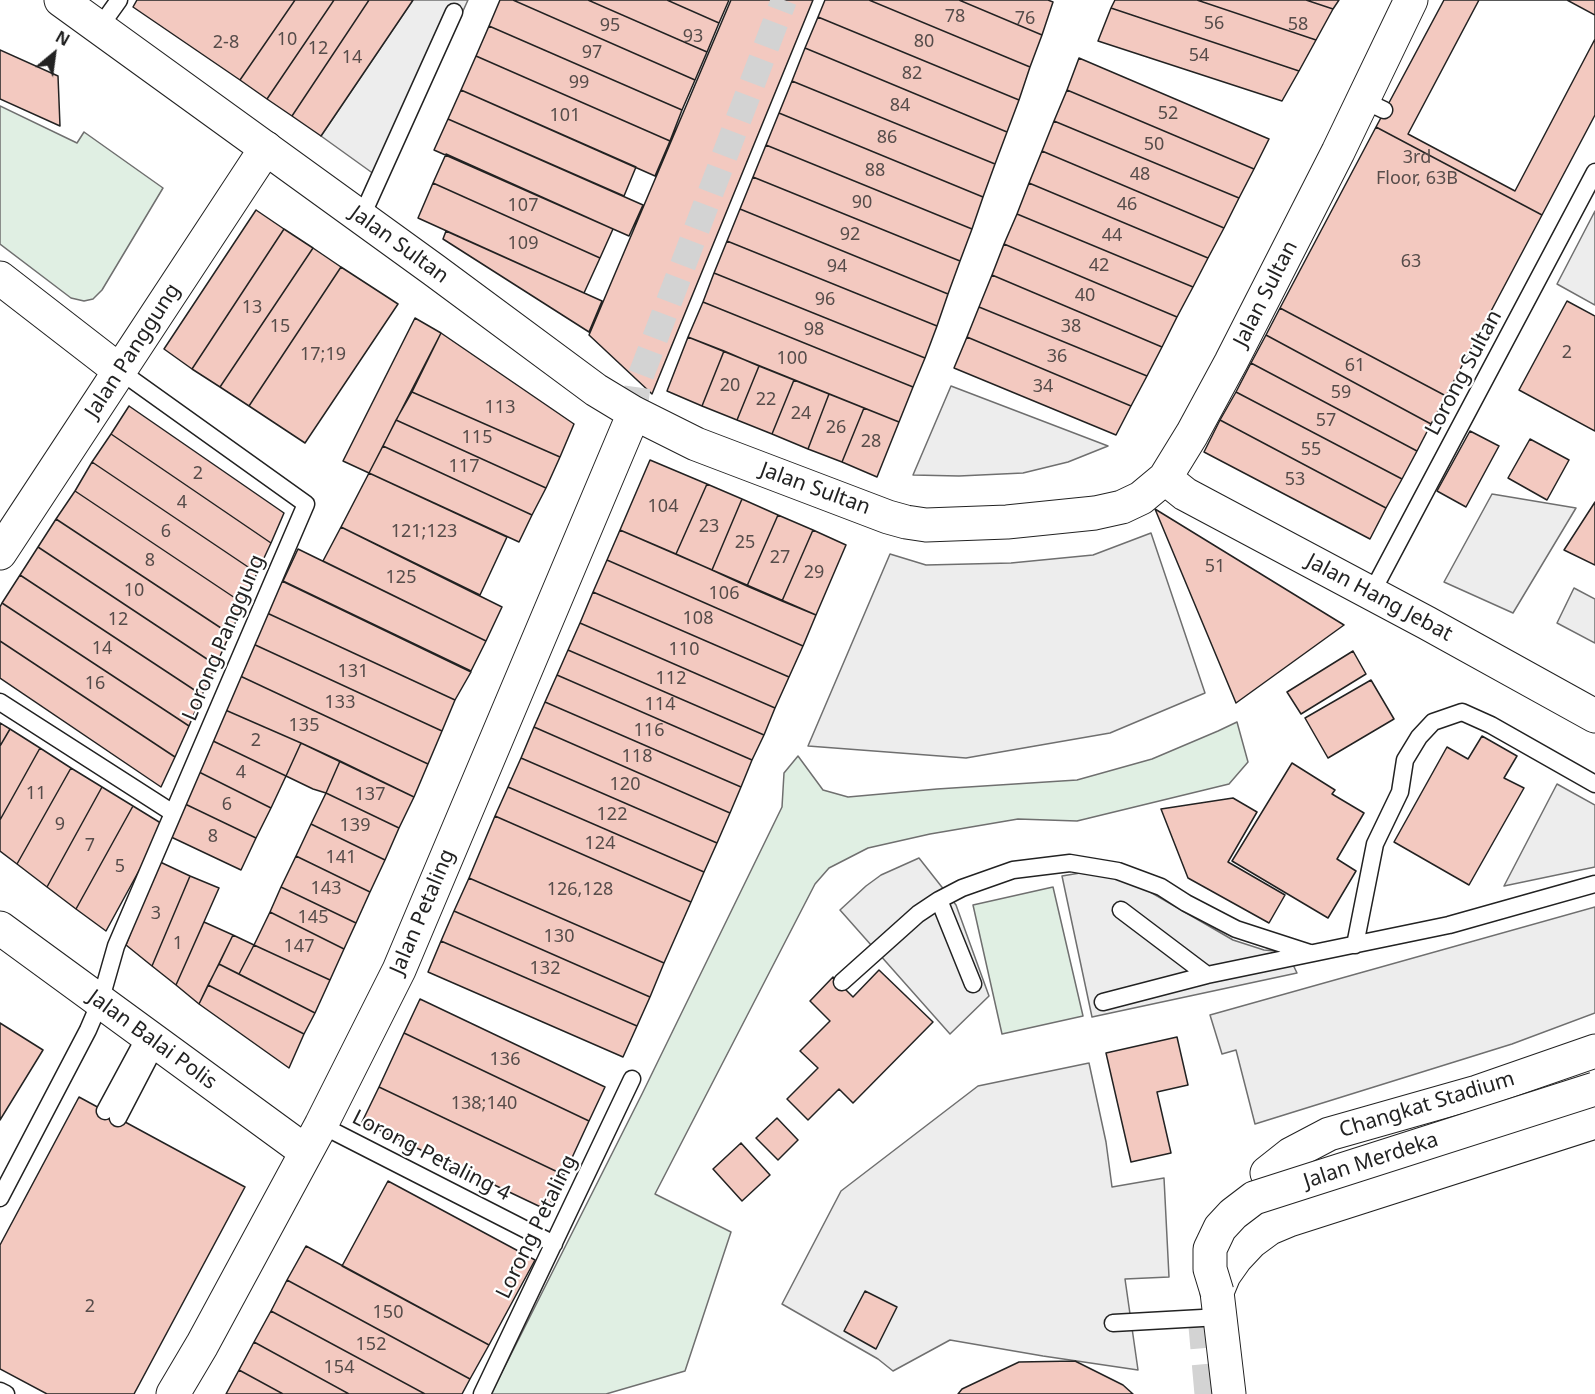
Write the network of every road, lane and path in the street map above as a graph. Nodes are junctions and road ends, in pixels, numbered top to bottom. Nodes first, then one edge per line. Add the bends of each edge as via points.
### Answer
1 (61, 0) edge
2 (120, 0) edge
3 (1412, 0) edge
4 (454, 12) dead end
5 (99, 28) junction
6 (266, 148) junction
7 (1595, 172) edge
8 (362, 218) junction
9 (0, 278) edge
10 (120, 371) junction
11 (634, 413) junction
12 (1165, 478) junction
13 (0, 553) edge
14 (1371, 594) junction
15 (0, 702) edge
16 (1595, 716) edge
17 (1595, 784) edge
18 (172, 813) junction
19 (1595, 884) edge
20 (939, 900) junction
21 (1121, 910) dead end
22 (0, 928) edge
23 (1355, 945) junction
24 (1310, 953) junction
25 (1207, 975) junction
26 (842, 982) dead end
27 (973, 984) dead end
28 (100, 1002) junction
29 (1103, 1002) dead end
30 (151, 1039) junction
31 (1595, 1051) edge
32 (632, 1078) dead end
33 (1595, 1089) edge
34 (112, 1115) dead end
35 (1595, 1122) edge
36 (313, 1138) junction
37 (1267, 1173) dead end
38 (0, 1198) edge
39 (554, 1244) junction
40 (1218, 1305) junction
41 (1113, 1323) dead end
42 (0, 1391) edge
43 (6, 1394) edge
44 (173, 1394) edge
45 (482, 1394) edge
46 (1229, 1394) edge

1 - 5 street, Jalan Sultan
2 - 5 lane
3 - 12 street, Jalan Sultan via 1374,105
4 - 8 lane
5 - 6 street, Jalan Sultan
6 - 8 street, Jalan Sultan
6 - 10 street, Jalan Panggung
7 - 14 lane, Lorong Sultan
8 - 11 street, Jalan Sultan via 596,390
9 - 10 street
10 - 13 street, Jalan Panggung
10 - 18 lane, Lorong Panggung via 306,504
11 - 12 street, Jalan Sultan via 696,444 906,522 926,525 1095,513 1141,498
11 - 36 street, Jalan Petaling via 399,970
12 - 14 street, Jalan Hang Jebat via 1185,494
14 - 16 street, Jalan Hang Jebat
15 - 18 lane
17 - 23 lane via 1461,712 1433,722 1405,760 1400,792 1375,844
18 - 28 lane, Lorong Panggung via 116,946
19 - 23 lane via 1449,925
20 - 24 lane via 1013,870 1070,863 1118,870 1161,887 1236,929
20 - 26 lane
20 - 27 lane
21 - 25 lane
22 - 28 street, Jalan Balai Polis
23 - 24 lane
24 - 25 lane
25 - 29 lane
28 - 30 street, Jalan Balai Polis
28 - 38 lane, Lorong Panggung
30 - 34 lane
30 - 36 street, Jalan Balai Polis
31 - 37 street, Changkat Stadium via 1478,1092 1329,1134 1291,1154
32 - 39 lane, Lorong Petaling
33 - 40 street, Jalan Merdeka, bridge via 1254,1198 1220,1228 1210,1249
35 - 40 street, Jalan Merdeka via 1270,1228 1243,1250 1224,1275
36 - 39 lane, Lorong Petaling 4
36 - 44 street, Jalan Petaling
39 - 45 lane, Lorong Petaling
40 - 41 lane
40 - 46 street, Jalan Merdeka
42 - 43 lane

